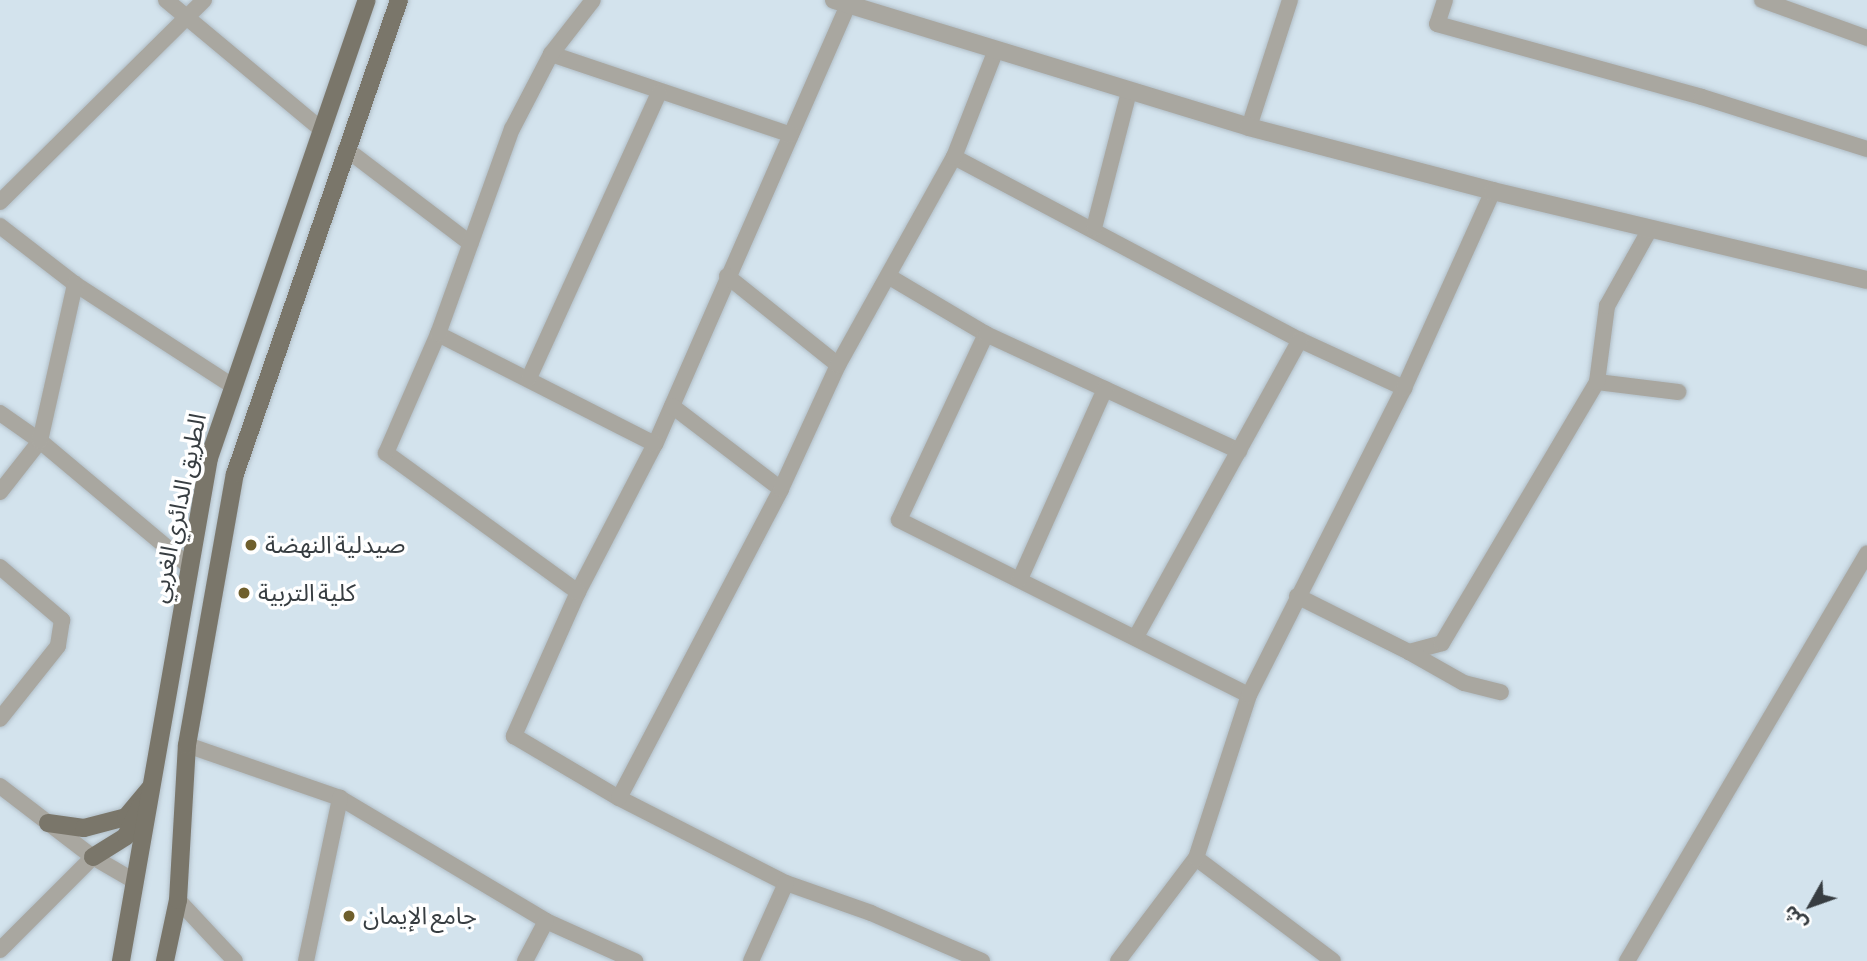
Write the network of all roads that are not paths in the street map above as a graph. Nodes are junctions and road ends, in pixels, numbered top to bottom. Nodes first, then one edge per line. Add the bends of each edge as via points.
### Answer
1 (166, 0) edge
2 (204, 0) edge
3 (367, 0) edge
4 (399, 0) edge
5 (593, 0) edge
6 (1445, 0) edge
7 (1762, 0) edge
8 (1285, 1) edge
9 (841, 2) edge
10 (188, 18) junction
11 (1867, 38) edge
12 (996, 50) junction
13 (551, 54) junction
14 (1129, 92) junction
15 (659, 93) junction
16 (1248, 127) junction
17 (323, 131) junction
18 (791, 135) junction
19 (346, 149) junction
20 (1867, 149) edge
21 (954, 157) junction
22 (1493, 191) junction
23 (0, 202) edge
24 (0, 226) edge
25 (1094, 228) junction
26 (1650, 229) junction
27 (470, 243) junction
28 (727, 276) junction
29 (888, 276) junction
30 (1867, 280) edge
31 (75, 284) junction
32 (438, 334) junction
33 (986, 334) junction
34 (1300, 340) junction
35 (838, 365) junction
36 (529, 378) junction
37 (1597, 382) junction
38 (231, 385) junction
39 (1404, 388) junction
40 (1105, 389) junction
41 (1678, 392) dead end
42 (672, 406) junction
43 (0, 413) edge
44 (40, 441) junction
45 (654, 444) junction
46 (1239, 451) junction
47 (781, 489) junction
48 (0, 492) edge
49 (1867, 554) edge
50 (189, 566) junction
51 (0, 567) edge
52 (1020, 579) junction
53 (213, 584) junction
54 (578, 592) junction
55 (1297, 596) junction
56 (1137, 635) junction
57 (1409, 652) junction
58 (1501, 692) dead end
59 (1249, 695) junction
60 (0, 719) edge
61 (187, 745) junction
62 (0, 786) edge
63 (150, 788) junction
64 (620, 797) junction
65 (340, 798) junction
66 (48, 823) junction
67 (93, 857) junction
68 (1196, 858) junction
69 (134, 881) junction
70 (786, 883) junction
71 (178, 900) junction
72 (546, 921) junction
73 (1, 948) edge
74 (936, 954) edge
75 (121, 961) edge
76 (165, 961) edge
77 (235, 961) edge
78 (306, 961) edge
79 (524, 961) edge
80 (635, 961) edge
81 (751, 961) edge
82 (982, 961) edge
83 (1118, 961) edge
84 (1333, 961) edge
85 (1627, 961) edge

1 - 10 street
2 - 10 street
3 - 17 main road, الطريق الدائري الغربي
4 - 19 main road, الطريق الدائري الغربي
5 - 13 street
6 - 20 street via 1437,24 1702,97
7 - 11 street
8 - 16 street
9 - 12 street
9 - 18 street
10 - 17 street
10 - 23 street
12 - 14 street
12 - 21 street
13 - 15 street
13 - 27 street via 512,129
14 - 16 street
14 - 25 street
15 - 18 street
15 - 36 street
16 - 22 street
17 - 19 main road
17 - 38 main road, الطريق الدائري الغربي
18 - 28 street
19 - 27 street
19 - 53 main road, الطريق الدائري الغربي via 235,474
21 - 25 street
21 - 29 street
22 - 26 street
22 - 39 street
24 - 31 street
25 - 34 street
26 - 30 street
26 - 37 street via 1607,306
27 - 32 street
28 - 35 street
28 - 42 street
29 - 33 street
29 - 35 street
31 - 38 street
31 - 44 street
32 - 36 street
32 - 54 street via 386,453
33 - 40 street
33 - 52 street via 899,520
34 - 39 street
34 - 46 street
35 - 47 street
36 - 45 street
37 - 41 street
37 - 57 street via 1442,643
38 - 50 main road, الطريق الدائري الغربي via 209,458
39 - 55 street
40 - 46 street
40 - 52 street
42 - 45 street
42 - 47 street
43 - 44 street
44 - 48 street
44 - 50 street
45 - 54 street
46 - 56 street
47 - 64 street
49 - 85 street
50 - 53 main road
50 - 63 main road, الطريق الدائري الغربي
51 - 60 street via 62,620 58,646
52 - 56 street
53 - 61 main road, الطريق الدائري الغربي
54 - 64 street via 514,736
55 - 57 street
55 - 59 street
56 - 59 street
57 - 58 street via 1464,683
59 - 68 street
61 - 65 street
61 - 71 main road, الطريق الدائري الغربي
62 - 66 street
63 - 66 main road via 126,817 84,828
63 - 67 main road via 126,836
63 - 69 main road, الطريق الدائري الغربي
64 - 70 street
65 - 72 street
65 - 78 street
66 - 67 street
67 - 69 street
67 - 73 street
68 - 83 street
68 - 84 street
69 - 75 main road, الطريق الدائري الغربي
70 - 74 street via 872,913
70 - 81 street
71 - 76 main road, الطريق الدائري الغربي
71 - 77 street
72 - 79 street
72 - 80 street
74 - 82 street

